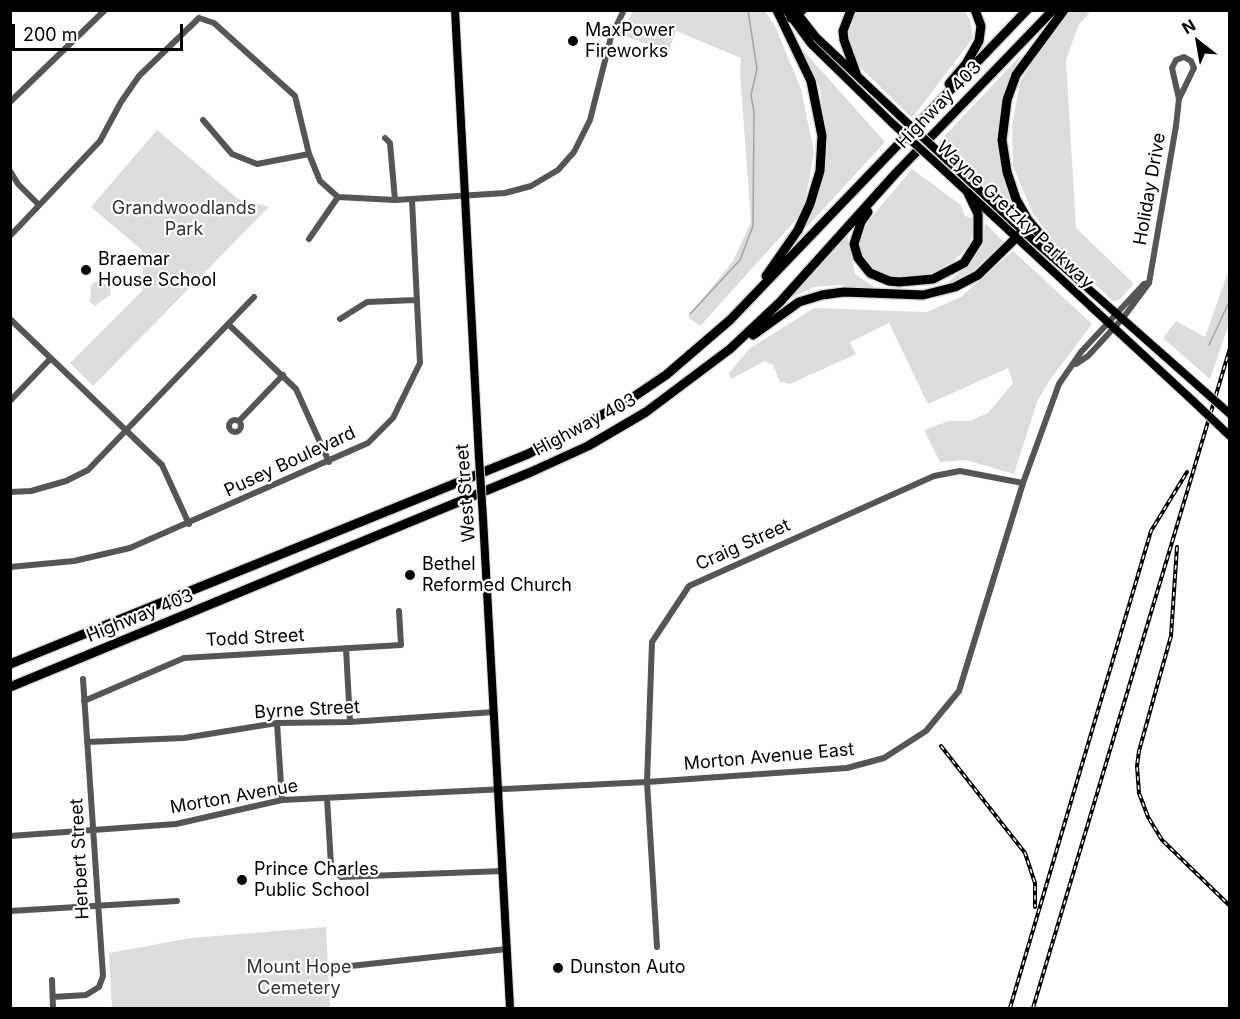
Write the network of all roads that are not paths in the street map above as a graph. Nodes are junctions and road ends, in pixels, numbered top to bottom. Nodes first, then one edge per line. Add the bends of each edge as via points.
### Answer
1 (105, 10) edge
2 (196, 10) edge
3 (455, 10) edge
4 (624, 10) edge
5 (777, 10) edge
6 (851, 10) edge
7 (975, 10) edge
8 (1027, 10) edge
9 (1053, 10) edge
10 (1064, 10) edge
11 (794, 13) edge
12 (199, 18) junction
13 (856, 74) junction
14 (1176, 76) junction
15 (1187, 79) junction
16 (1179, 99) junction
17 (10, 102) edge
18 (203, 120) dead end
19 (921, 123) junction
20 (385, 138) dead end
21 (309, 154) junction
22 (10, 171) edge
23 (896, 173) junction
24 (968, 193) junction
25 (464, 196) junction
26 (338, 197) junction
27 (394, 200) junction
28 (412, 200) junction
29 (39, 205) junction
30 (1020, 235) junction
31 (10, 236) edge
32 (309, 239) dead end
33 (1059, 262) junction
34 (254, 297) dead end
35 (415, 300) junction
36 (1120, 316) junction
37 (10, 319) edge
38 (340, 319) dead end
39 (730, 320) junction
40 (228, 324) junction
41 (1111, 325) junction
42 (730, 349) junction
43 (50, 359) junction
44 (283, 375) junction
45 (10, 401) edge
46 (1230, 414) edge
47 (239, 421) dead end
48 (127, 430) junction
49 (1230, 436) edge
50 (328, 462) junction
51 (1023, 483) junction
52 (10, 492) edge
53 (189, 524) junction
54 (10, 567) edge
55 (399, 611) dead end
56 (346, 648) junction
57 (10, 664) edge
58 (83, 679) dead end
59 (10, 687) edge
60 (84, 701) junction
61 (494, 712) junction
62 (277, 723) junction
63 (350, 723) junction
64 (87, 742) junction
65 (647, 782) junction
66 (498, 791) junction
67 (327, 798) junction
68 (282, 800) junction
69 (95, 832) junction
70 (10, 836) edge
71 (503, 871) junction
72 (177, 901) dead end
73 (98, 906) junction
74 (10, 911) edge
75 (657, 947) dead end
76 (507, 949) junction
77 (332, 968) dead end
78 (52, 980) dead end
79 (52, 997) junction
80 (53, 1008) edge
81 (510, 1008) edge

1 - 17 street
2 - 12 street
3 - 25 main road, West Street
4 - 25 street via 611,37 590,120 570,157 558,170 531,186 506,193
5 - 39 highway via 815,91 822,136 820,171 798,230
6 - 13 highway via 843,32 845,49
7 - 19 highway via 981,26 974,52
8 - 19 highway, Highway 403
9 - 23 highway, Highway 403
10 - 33 highway via 1016,75 1007,100 1002,140 1007,172 1021,208
11 - 13 main road, Wayne Gretzky Parkway
11 - 24 main road, Wayne Gretzky Parkway, bridge via 811,44
12 - 21 street via 214,22 295,96
12 - 29 street via 139,76 100,141
13 - 30 main road, Wayne Gretzky Parkway, bridge
14 - 15 street
14 - 15 street via 1174,63 1188,58 1194,68
14 - 16 street, Holiday Drive
15 - 16 street, Holiday Drive
16 - 36 street, Holiday Drive via 1149,283 1144,284
18 - 21 street via 232,154 257,164
19 - 39 highway, Highway 403
20 - 27 street via 390,143
21 - 26 street via 320,182
22 - 29 street
23 - 24 highway via 861,222 854,244 858,258 870,273 888,280 910,282 941,276 971,256 980,222
23 - 42 highway, Highway 403 via 780,302
24 - 30 main road, Wayne Gretzky Parkway
25 - 28 street
25 - 61 main road, West Street, bridge
26 - 27 street
26 - 32 street
27 - 28 street
28 - 35 street, Pusey Boulevard
29 - 31 street
30 - 33 main road, Wayne Gretzky Parkway
30 - 41 main road, Wayne Gretzky Parkway
30 - 42 highway via 978,275 955,287 923,295 844,292 810,297
33 - 36 main road, Wayne Gretzky Parkway
34 - 40 street
35 - 38 street via 367,303
35 - 50 street, Pusey Boulevard via 420,363 393,418 368,443
36 - 41 street, Morton Avenue East
36 - 46 main road, Wayne Gretzky Parkway, bridge
37 - 43 street
39 - 57 highway, Highway 403 via 666,375 626,402 528,454
40 - 44 street
40 - 48 street
41 - 49 main road, Wayne Gretzky Parkway, bridge
41 - 51 street, Morton Avenue East via 1081,352 1059,384
42 - 59 highway, Highway 403 via 653,408 588,446
43 - 45 street
43 - 48 street
44 - 47 street
44 - 50 street via 296,388
48 - 52 street via 88,470 57,484
48 - 53 street via 162,465
50 - 53 street, Pusey Boulevard
51 - 65 street, Morton Avenue East via 959,691 926,731 884,758 847,768
51 - 65 street, Craig Street via 960,471 933,476 689,586 652,642
53 - 54 street, Pusey Boulevard via 130,548 74,561
55 - 56 street, Todd Street via 401,645
56 - 60 street, Todd Street via 184,658
56 - 63 street
58 - 60 street, Herbert Street
60 - 64 street, Herbert Street
61 - 63 street, Byrne Street
61 - 66 main road, West Street
62 - 63 street, Byrne Street
62 - 64 street, Byrne Street via 184,738
62 - 68 street
64 - 69 street, Herbert Street
65 - 66 street, Morton Avenue East
65 - 75 street, Craig Street
66 - 67 street, Morton Avenue
66 - 71 main road, West Street
67 - 68 street, Morton Avenue
67 - 71 street via 331,865 341,877
68 - 69 street, Morton Avenue via 176,824
69 - 70 street, Morton Avenue
69 - 73 street, Herbert Street
71 - 76 main road, West Street
72 - 73 street
73 - 74 street
73 - 79 street, Herbert Street via 103,976 99,987 86,995
76 - 77 street
76 - 81 main road, West Street
78 - 79 street
79 - 80 street

